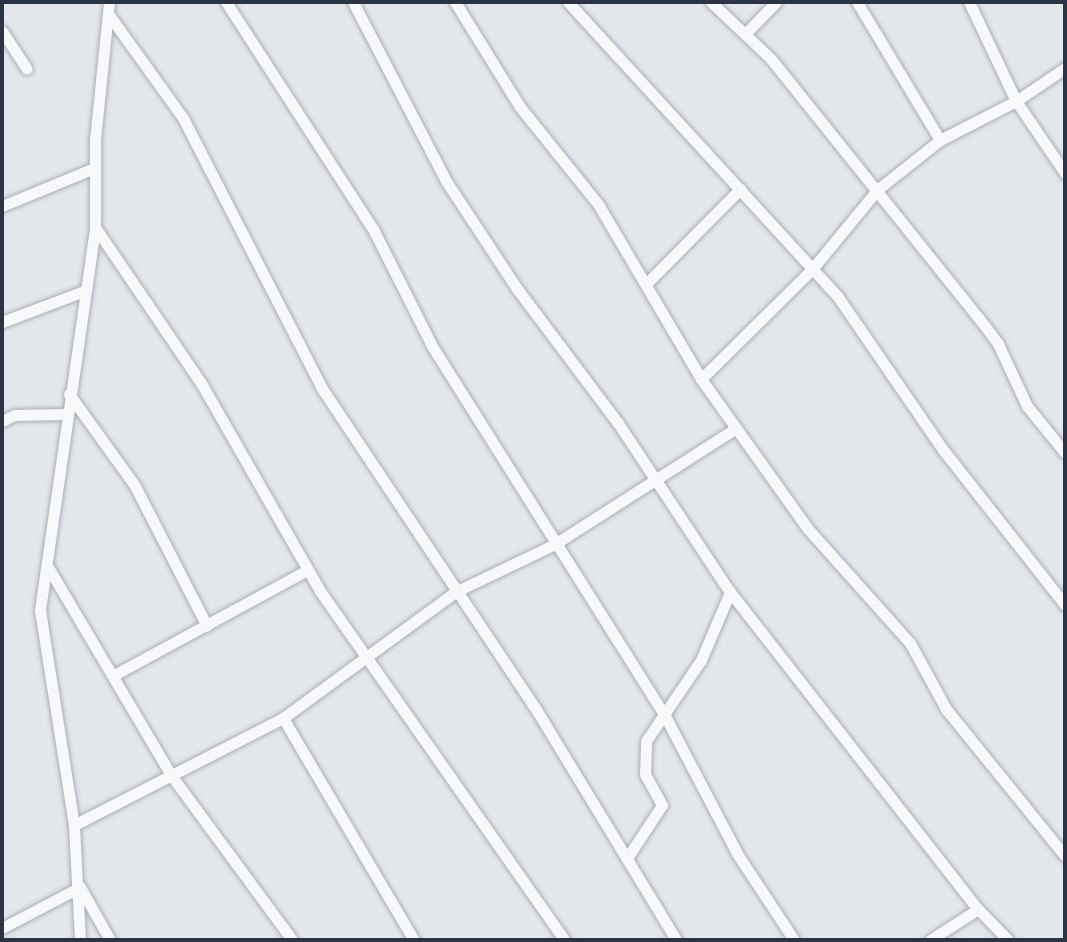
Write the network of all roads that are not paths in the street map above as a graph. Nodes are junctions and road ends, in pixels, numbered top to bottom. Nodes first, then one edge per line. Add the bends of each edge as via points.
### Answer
1 (226, 2) edge
2 (353, 2) edge
3 (455, 2) edge
4 (568, 2) edge
5 (711, 2) edge
6 (776, 2) edge
7 (857, 2) edge
8 (969, 2) edge
9 (109, 8) edge
10 (2, 31) edge
11 (746, 33) junction
12 (1065, 68) edge
13 (27, 69) dead end
14 (1016, 101) junction
15 (940, 140) junction
16 (94, 168) junction
17 (1065, 173) edge
18 (740, 189) junction
19 (877, 190) junction
20 (2, 206) edge
21 (95, 227) junction
22 (813, 268) junction
23 (646, 284) junction
24 (84, 291) junction
25 (2, 322) edge
26 (701, 379) junction
27 (69, 394) junction
28 (66, 414) junction
29 (2, 421) edge
30 (735, 429) junction
31 (1065, 453) edge
32 (657, 482) junction
33 (555, 544) junction
34 (48, 567) junction
35 (307, 570) junction
36 (455, 592) junction
37 (730, 592) junction
38 (1065, 605) edge
39 (207, 626) junction
40 (370, 657) junction
41 (114, 675) junction
42 (665, 716) junction
43 (283, 718) junction
44 (171, 775) junction
45 (74, 825) junction
46 (629, 855) junction
47 (1065, 856) edge
48 (80, 887) junction
49 (978, 909) junction
50 (2, 928) edge
51 (80, 940) edge
52 (110, 940) edge
53 (292, 940) edge
54 (414, 940) edge
55 (564, 940) edge
56 (676, 940) edge
57 (794, 940) edge
58 (930, 940) edge
59 (1008, 940) edge

1 - 33 street via 374,231 432,346
2 - 32 street via 467,216
3 - 23 street via 520,107 584,184
4 - 18 street
5 - 11 street
6 - 11 street
7 - 15 street
8 - 14 street
9 - 16 street
9 - 36 street via 183,118 321,387
10 - 13 street
11 - 19 street
12 - 14 street
14 - 15 street
14 - 17 street
15 - 19 street
16 - 20 street
16 - 21 street
18 - 22 street
18 - 23 street
19 - 22 street
19 - 31 street via 998,344 1027,406
21 - 24 street
21 - 35 street via 201,383
22 - 26 street
22 - 38 street via 869,337 944,451
23 - 26 street
24 - 25 street
24 - 27 street
26 - 30 street
27 - 28 street
27 - 39 street via 135,486
28 - 29 street via 15,415
28 - 34 street
30 - 32 street
30 - 47 street via 808,529 910,643 946,709
32 - 33 street
32 - 37 street
33 - 36 street
33 - 42 street
34 - 41 street
34 - 45 street via 41,641
35 - 39 street
35 - 40 street
36 - 40 street
36 - 46 street
37 - 42 street via 701,660
37 - 49 street
39 - 41 street
40 - 43 street
40 - 55 street
41 - 44 street
42 - 46 street via 646,741 645,774 662,805
42 - 57 street via 738,855
43 - 44 street
43 - 54 street
44 - 45 street
44 - 53 street
45 - 48 street
46 - 56 street
48 - 50 street
48 - 51 street
48 - 52 street
49 - 58 street
49 - 59 street

